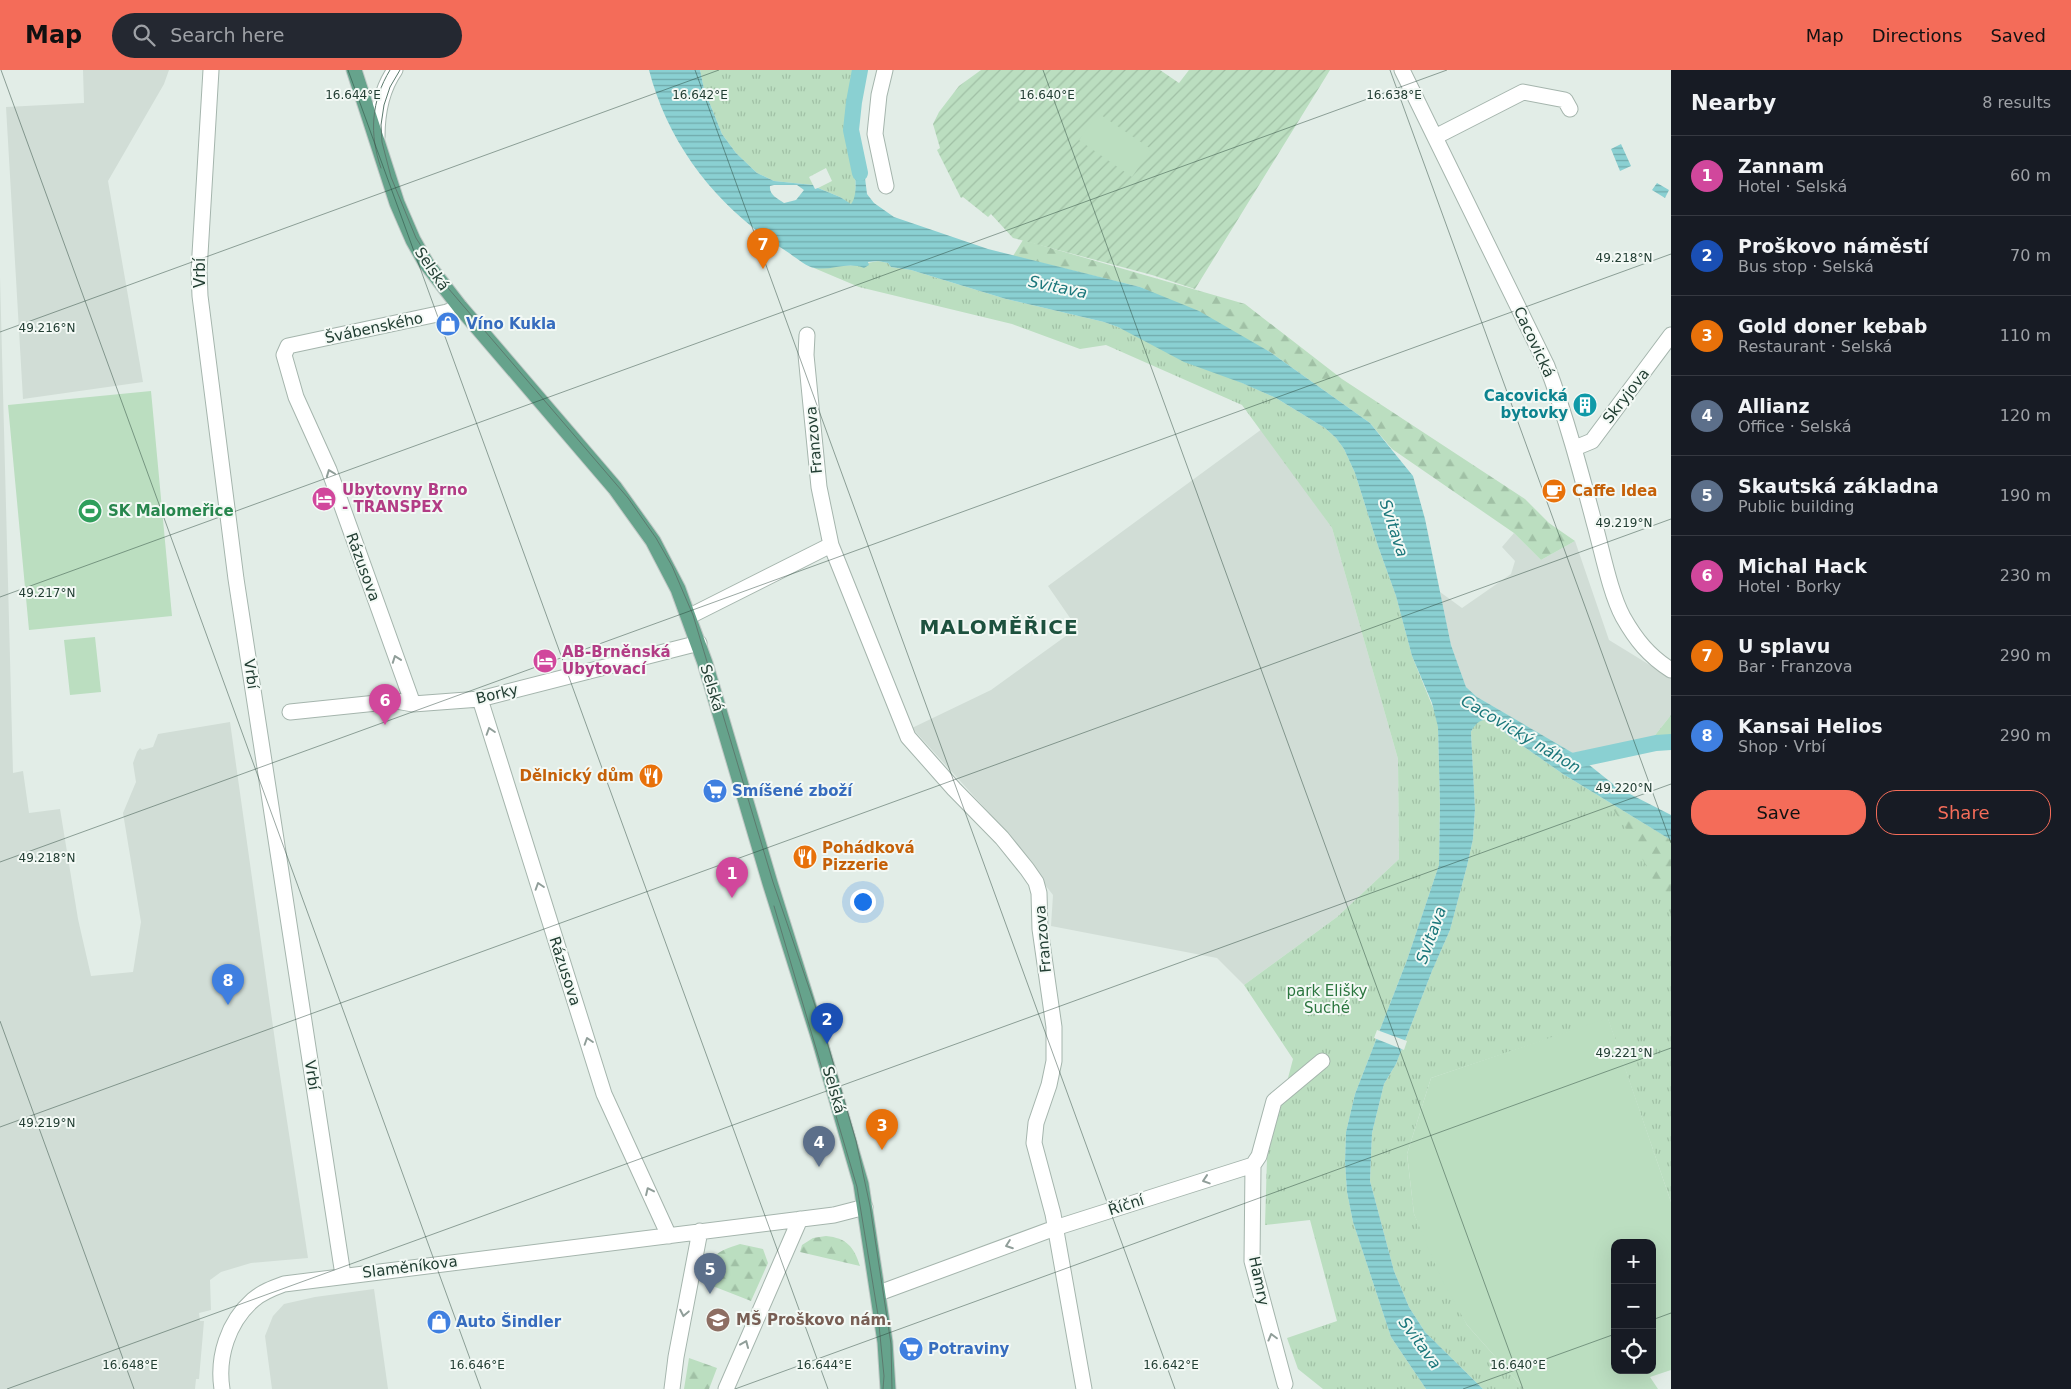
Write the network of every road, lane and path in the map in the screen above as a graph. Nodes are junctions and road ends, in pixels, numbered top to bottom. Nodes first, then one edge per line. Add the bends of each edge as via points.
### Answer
1 (211, 70) edge
2 (354, 70) edge
3 (395, 70) edge
4 (885, 70) edge
5 (1402, 70) edge
6 (1570, 109) dead end
7 (1435, 137) junction
8 (377, 138) junction
9 (886, 186) dead end
10 (460, 307) junction
11 (807, 335) dead end
12 (1671, 335) edge
13 (288, 346) joint
14 (1575, 448) junction
15 (831, 545) junction
16 (690, 616) junction
17 (699, 643) junction
18 (1671, 670) edge
19 (480, 699) junction
20 (412, 704) junction
21 (290, 712) dead end
22 (1322, 1062) dead end
23 (1252, 1165) junction
24 (865, 1207) junction
25 (800, 1219) junction
26 (1055, 1228) junction
27 (700, 1231) junction
28 (669, 1236) junction
29 (343, 1275) junction
30 (879, 1293) junction
31 (1284, 1387) edge
32 (222, 1389) edge
33 (672, 1389) edge
34 (726, 1389) edge
35 (888, 1389) edge
36 (1084, 1389) edge

1 - 29 street, Vrbí via 199,283 232,548
2 - 8 main road, Selská
3 - 8 street via 381,101
4 - 9 street via 875,134
5 - 7 street, Cacovická
6 - 7 street via 1565,100 1523,92
7 - 14 street, Cacovická via 1547,366
8 - 10 main road, Selská via 382,161 413,240 434,275
10 - 13 street, Švábenského
10 - 16 main road, Selská via 634,512 668,568
11 - 15 street, Franzova via 818,487
12 - 14 street, Skryjova via 1592,440
20 -> 13 street, Rázusova via 329,470 296,397 284,355
14 - 18 street, Cacovická via 1622,615 1654,659
15 - 16 street
15 - 26 street, Franzova via 908,737 1002,838 1036,882 1054,1027 1054,1061 1036,1123 1034,1143
16 - 17 main road, Selská
17 - 19 street, Borky
17 - 24 main road, Selská via 820,1042
19 - 20 street, Borky
28 -> 19 street, Rázusova via 604,1094
20 - 21 street, Borky via 396,701
22 - 23 street via 1274,1101 1259,1156
23 -> 26 street, Říční
31 -> 23 street, Hamry via 1252,1261
24 - 25 street, Slaměníkova
24 - 30 main road, Selská
25 - 27 street, Slaměníkova
34 -> 25 street
26 -> 30 street, Říční
26 - 36 street, Franzova
27 - 28 street, Slaměníkova
27 -> 33 street
28 - 29 street, Slaměníkova
29 - 32 street, Slaměníkova via 284,1284 254,1299 228,1334 222,1354
30 - 35 main road, Selská

